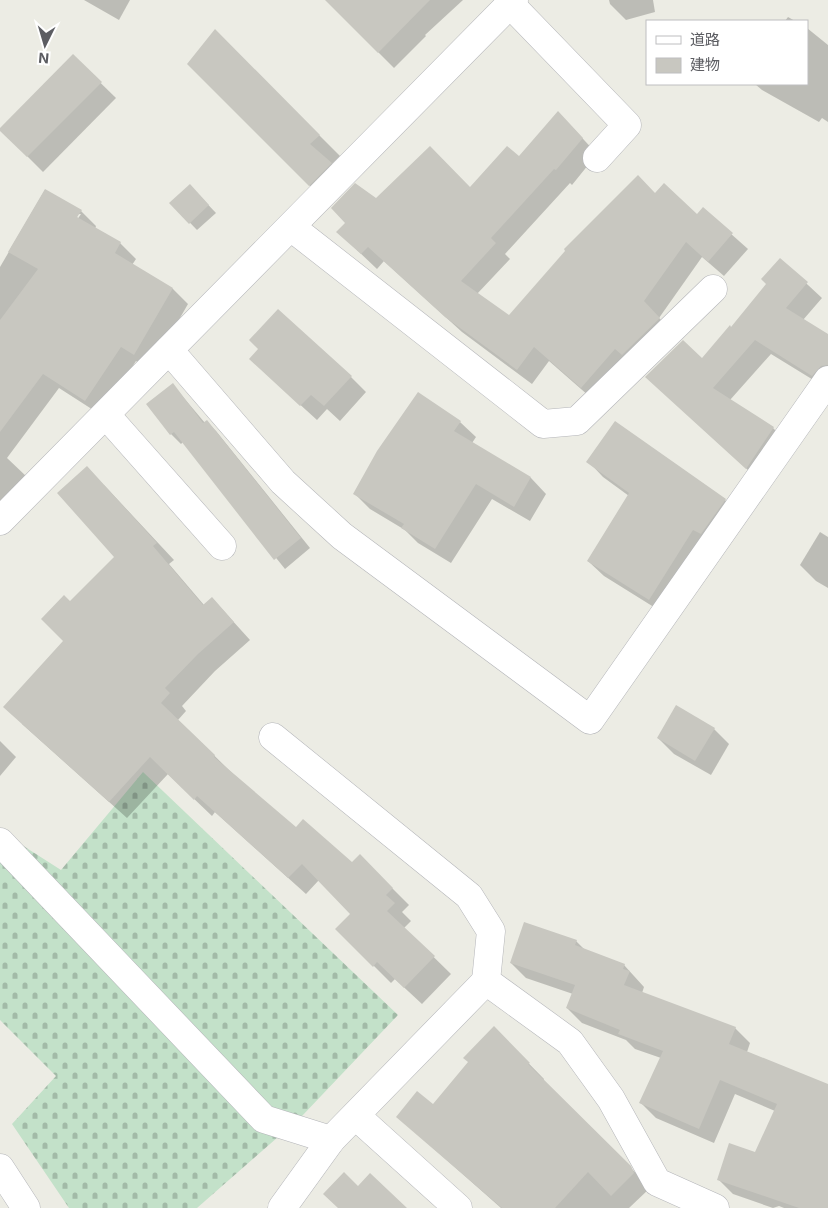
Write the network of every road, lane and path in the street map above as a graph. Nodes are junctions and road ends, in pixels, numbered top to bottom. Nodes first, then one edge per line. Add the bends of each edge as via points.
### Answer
1 (512, 2) edge
2 (597, 158) dead end
3 (291, 227) junction
4 (714, 289) dead end
5 (170, 350) junction
6 (828, 380) edge
7 (106, 415) junction
8 (0, 521) edge
9 (222, 546) dead end
10 (273, 737) dead end
11 (0, 842) edge
12 (486, 981) junction
13 (356, 1116) junction
14 (331, 1140) junction
15 (0, 1168) edge
16 (26, 1208) edge
17 (282, 1208) edge
18 (458, 1208) edge
19 (715, 1208) edge

1 - 2 street via 627,125
1 - 3 street
3 - 4 street via 543,424 577,421
3 - 5 street
5 - 6 street via 283,482 342,536 590,720
5 - 7 street
7 - 8 street
7 - 9 street
10 - 12 street via 469,896 491,931
11 - 14 street via 264,1119
12 - 13 street
12 - 19 street via 570,1042 611,1099 657,1182
13 - 14 street
13 - 18 street
14 - 17 street
15 - 16 street

